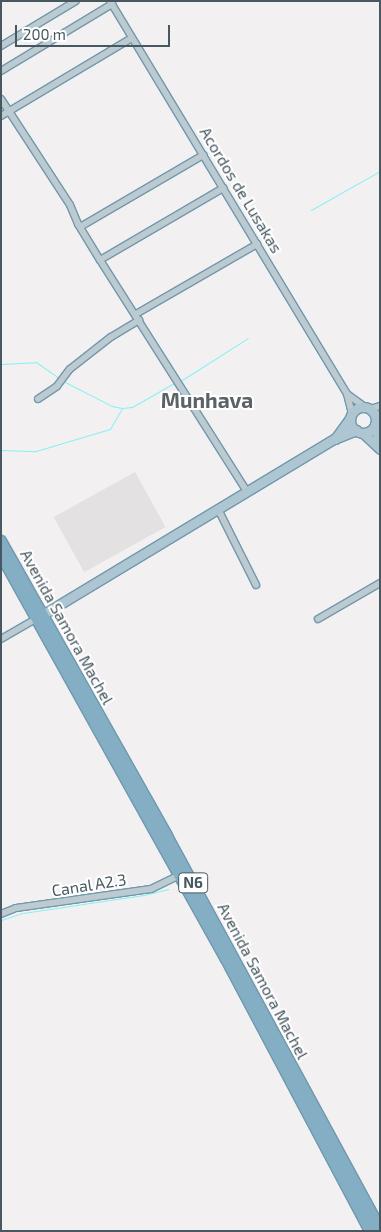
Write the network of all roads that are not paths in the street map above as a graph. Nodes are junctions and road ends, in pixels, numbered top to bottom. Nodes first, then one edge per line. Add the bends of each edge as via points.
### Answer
1 (76, 1) edge
2 (111, 3) edge
3 (132, 38) junction
4 (1, 46) edge
5 (1, 71) edge
6 (1, 99) edge
7 (8, 112) junction
8 (1, 116) edge
9 (203, 154) junction
10 (223, 188) junction
11 (80, 227) junction
12 (257, 244) junction
13 (100, 260) junction
14 (137, 317) junction
15 (347, 394) junction
16 (38, 398) dead end
17 (380, 406) edge
18 (367, 408) junction
19 (351, 416) junction
20 (377, 418) edge
21 (359, 432) junction
22 (334, 439) junction
23 (380, 444) edge
24 (380, 448) edge
25 (247, 492) junction
26 (218, 509) junction
27 (1, 541) edge
28 (1, 555) edge
29 (380, 583) edge
30 (256, 585) dead end
31 (40, 616) junction
32 (318, 619) dead end
33 (1, 639) edge
34 (180, 876) junction
35 (1, 914) edge
36 (380, 1228) edge
37 (370, 1231) edge

1 - 4 street
2 - 3 street, Acordos de Lusakas
2 - 5 street
3 - 7 street
3 - 9 street, Acordos de Lusakas
6 - 7 street
7 - 8 street
7 - 11 street via 70,205
9 - 10 street, Acordos de Lusakas
9 - 11 street
10 - 12 street, Acordos de Lusakas
10 - 13 street
11 - 13 street
12 - 14 street
12 - 15 street, Acordos de Lusakas
13 - 14 street
14 - 16 street via 70,369 53,390
14 - 25 street
15 - 18 street
15 - 19 street
17 - 18 street
18 - 19 main road via 357,409
18 - 20 main road
19 - 21 main road via 351,423
19 - 22 main road
20 - 21 main road via 370,430
20 - 23 main road
21 - 22 main road
21 - 24 main road
22 - 25 main road
25 - 26 main road
26 - 30 street
26 - 31 main road
27 - 31 highway, Avenida Samora Machel / N6
28 - 31 highway, Avenida Samora Machel / N6
29 - 32 street
31 - 33 street
31 - 34 highway, Avenida Samora Machel / N6 via 45,631
31 - 36 highway, Avenida Samora Machel / N6 via 229,948
34 - 35 street, Canal A2.3 via 151,888 16,908
34 - 37 highway, Avenida Samora Machel / N6

